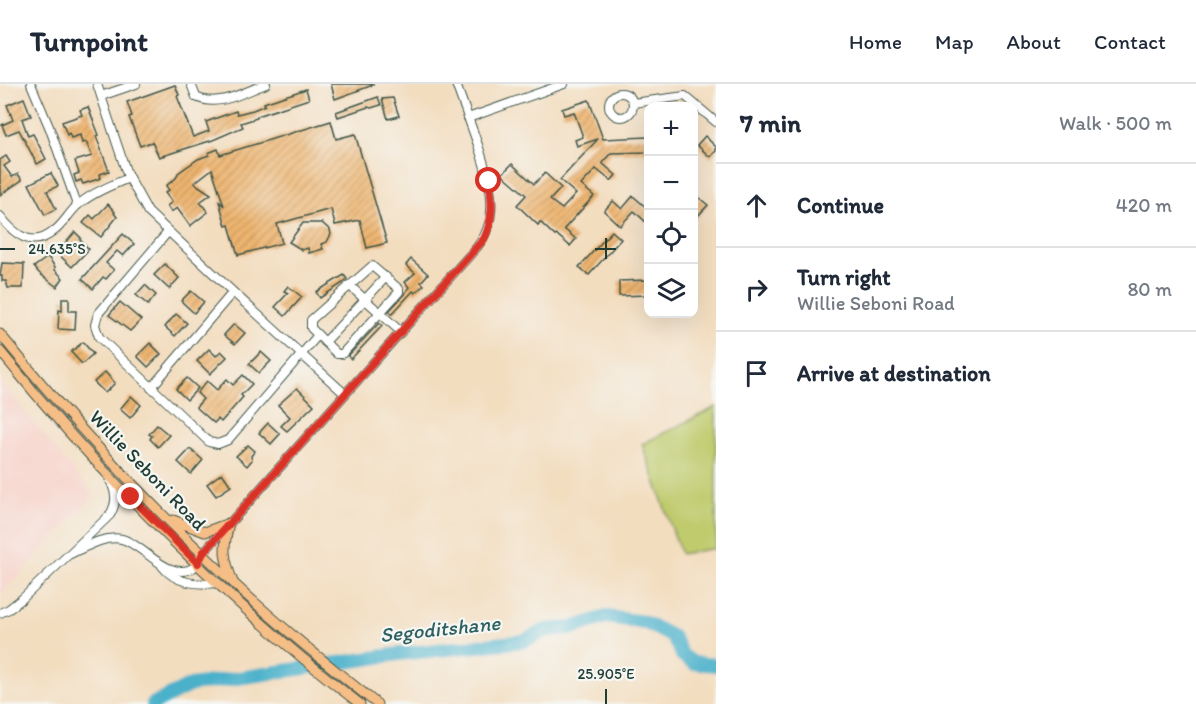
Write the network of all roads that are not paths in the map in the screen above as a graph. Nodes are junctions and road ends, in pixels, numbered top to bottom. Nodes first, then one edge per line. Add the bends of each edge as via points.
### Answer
1 (31, 84) edge
2 (97, 84) edge
3 (136, 84) edge
4 (191, 84) edge
5 (266, 84) edge
6 (456, 84) edge
7 (564, 84) edge
8 (614, 84) edge
9 (618, 93) junction
10 (101, 96) junction
11 (633, 103) junction
12 (468, 117) junction
13 (716, 122) edge
14 (129, 178) junction
15 (77, 206) junction
16 (0, 216) edge
17 (168, 232) junction
18 (386, 277) junction
19 (349, 285) junction
20 (232, 292) junction
21 (365, 300) junction
22 (381, 314) junction
23 (400, 332) junction
24 (0, 334) edge
25 (318, 335) junction
26 (325, 342) junction
27 (0, 351) edge
28 (300, 354) junction
29 (152, 388) junction
30 (345, 394) junction
31 (105, 471) junction
32 (165, 517) junction
33 (230, 523) junction
34 (203, 553) junction
35 (68, 555) junction
36 (198, 563) junction
37 (161, 565) junction
38 (218, 583) junction
39 (233, 583) junction
40 (0, 613) edge
41 (360, 704) edge
42 (377, 704) edge

1 - 15 street
2 - 10 street
3 - 10 street
4 - 5 street via 196,97 216,102
6 - 12 street
7 - 12 street
8 - 9 street
9 - 11 street via 626,94
9 - 11 street via 609,101 614,116 626,116
10 - 14 street
11 - 13 street via 685,96
12 - 23 street via 489,181 489,229
14 - 15 street
14 - 17 street via 148,212
15 - 16 street via 55,231 42,239 25,238 13,232
17 - 20 street
17 - 29 street via 99,314 95,324 99,337
18 - 19 street via 372,266
18 - 21 street
18 - 22 street via 399,290
19 - 21 street
19 - 25 street via 311,320 311,328
20 - 28 street
20 - 29 street
21 - 22 street
21 - 26 street
22 - 23 street
22 - 26 street via 342,354
23 - 30 street
24 - 32 main road, Willie Seboni Road
25 - 26 street
25 - 28 street
27 - 31 main road, Willie Seboni Road
28 - 29 street via 228,440 218,444 209,442
28 - 30 street
30 - 33 street
31 - 35 street via 115,490 116,505
31 - 36 main road, Willie Seboni Road
32 - 33 main road via 205,532
32 - 34 main road, Willie Seboni Road
33 - 34 street
33 - 39 main road via 224,555
34 - 36 street
34 - 39 main road, Willie Seboni Road
35 - 37 street via 99,541 123,539
35 - 40 street via 23,598
36 - 37 street via 184,571
36 - 38 main road, Willie Seboni Road
37 - 38 street via 182,581
38 - 41 main road, Willie Seboni Road
39 - 42 main road, Willie Seboni Road

